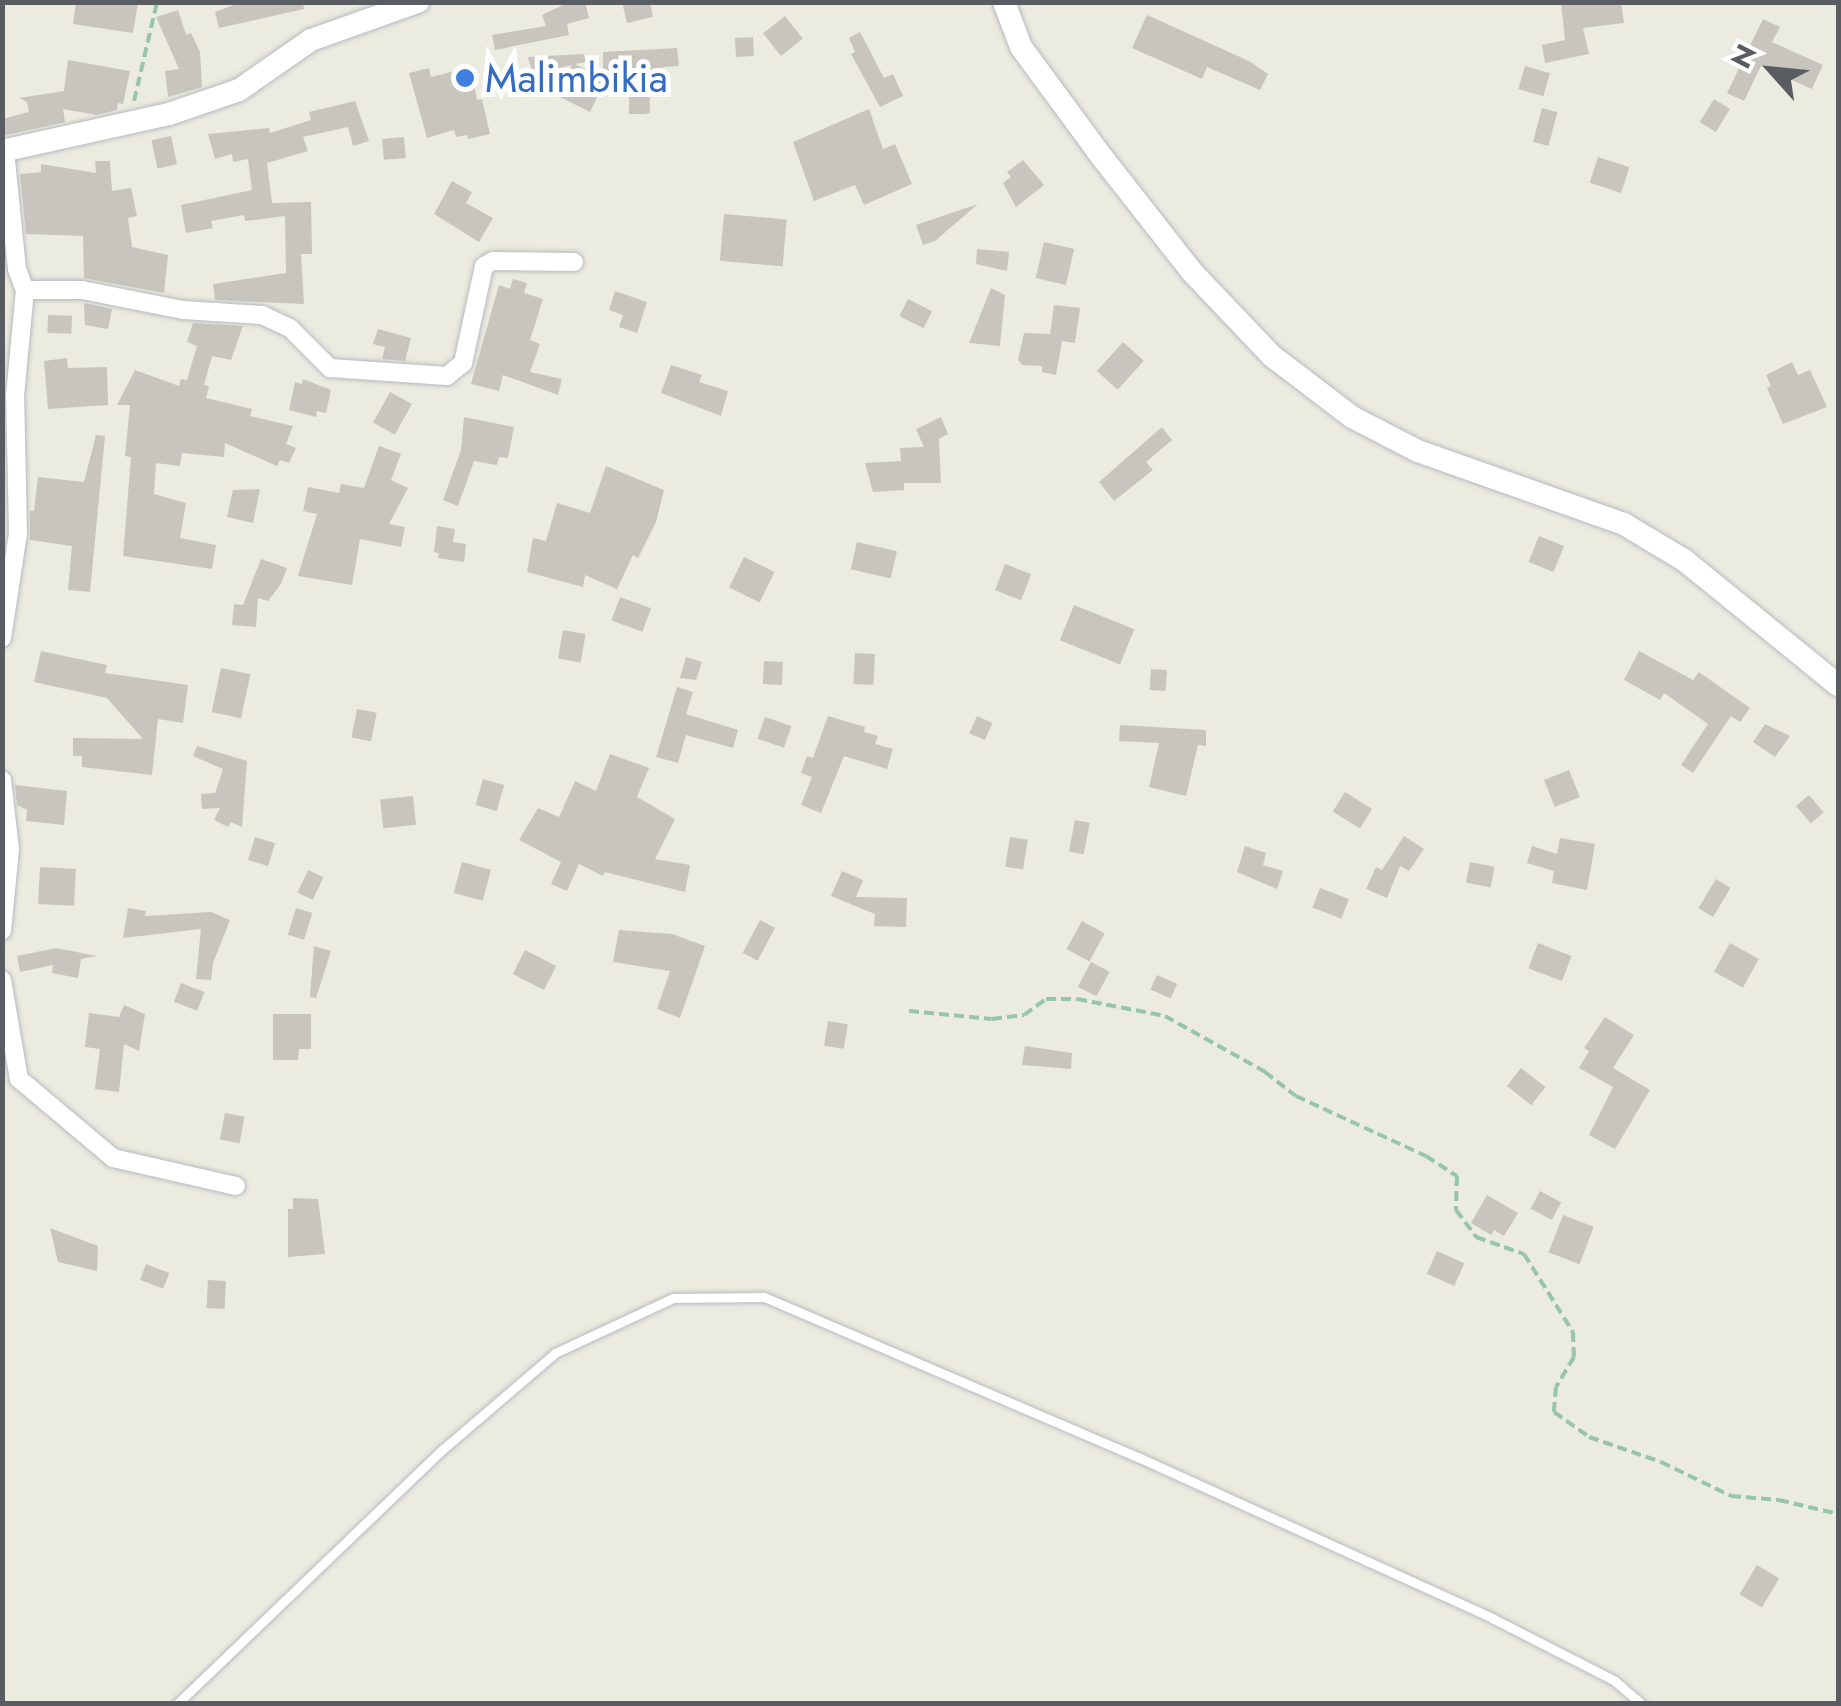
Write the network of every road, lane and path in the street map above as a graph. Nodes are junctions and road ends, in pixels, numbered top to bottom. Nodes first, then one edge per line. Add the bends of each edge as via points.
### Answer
1 (157, 2) edge
2 (418, 2) edge
3 (1004, 2) edge
4 (130, 120) junction
5 (4, 151) edge
6 (574, 262) dead end
7 (26, 290) junction
8 (2, 638) edge
9 (1838, 685) edge
10 (2, 780) edge
11 (2, 932) edge
12 (2, 980) edge
13 (909, 1012) dead end
14 (236, 1186) dead end
15 (1838, 1514) edge
16 (1641, 1703) edge
17 (177, 1704) edge

1 - 4 path
2 - 4 street via 310,40 239,90
3 - 9 street via 1021,47 1098,152 1192,272 1272,356 1352,418 1418,452 1624,524 1698,570
4 - 5 street
5 - 7 street via 17,269
6 - 7 street via 484,266 464,363 446,376 330,368 290,328 262,314 183,310 82,290
7 - 8 street via 15,396 18,534
10 - 11 street via 10,849
12 - 14 street via 19,1079 112,1158
13 - 15 path via 992,1019 1024,1015 1046,1000 1077,998 1164,1016 1296,1096 1426,1156 1457,1176 1456,1210 1476,1236 1524,1254 1573,1332 1574,1357 1556,1388 1554,1412 1589,1436 1731,1496
16 - 17 lane via 1524,1634 1140,1458 764,1297 746,1297 672,1298 556,1354 442,1450

